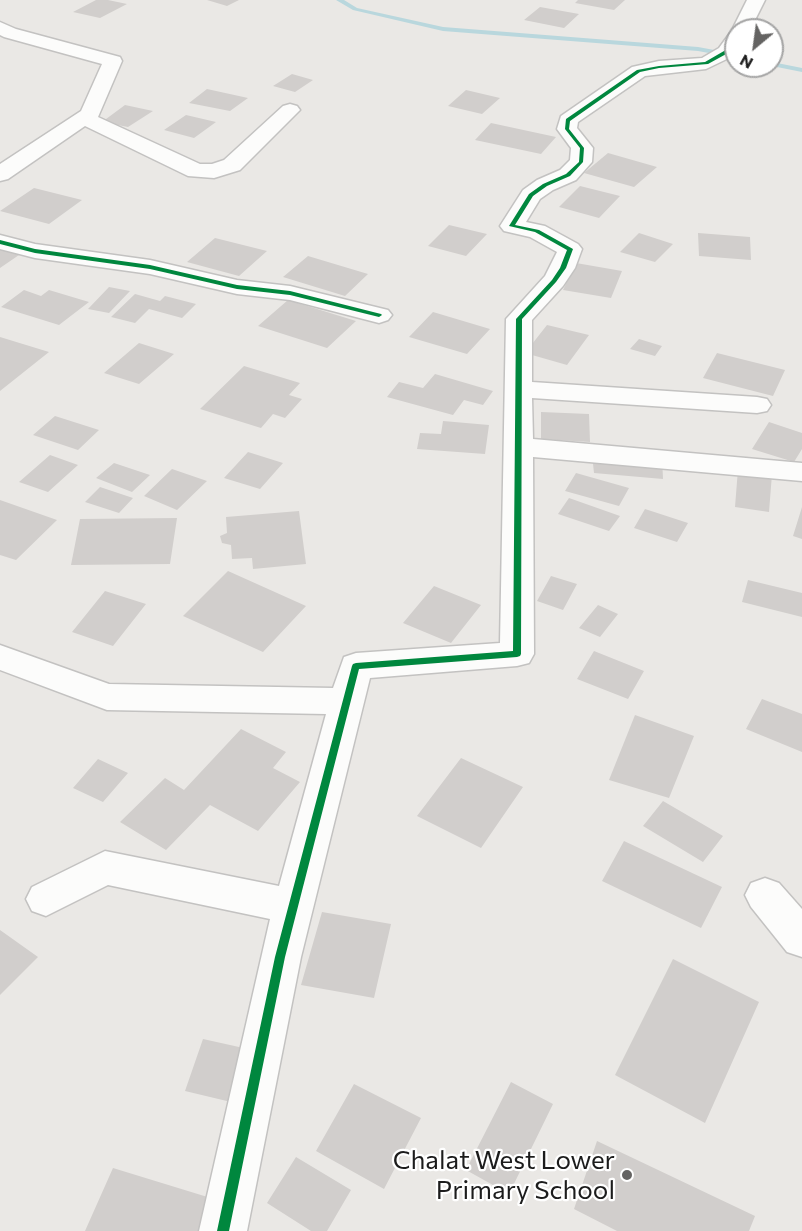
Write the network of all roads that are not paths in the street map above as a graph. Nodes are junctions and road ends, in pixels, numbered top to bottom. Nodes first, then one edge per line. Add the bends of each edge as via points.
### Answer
1 (756, 0) edge
2 (747, 18) edge
3 (0, 27) edge
4 (724, 53) edge
5 (290, 110) dead end
6 (84, 118) junction
7 (0, 174) edge
8 (0, 242) edge
9 (379, 315) dead end
10 (518, 389) junction
11 (757, 405) dead end
12 (518, 447) junction
13 (802, 472) edge
14 (0, 657) edge
15 (347, 701) junction
16 (765, 895) dead end
17 (46, 899) dead end
18 (293, 906) junction
19 (802, 939) edge
20 (224, 1231) edge

1 - 2 street
3 - 6 street via 113,61 90,114
4 - 10 street via 706,63 639,71 568,120 567,129 582,148 581,162 568,175 531,195 512,226 537,231 570,249 554,281 519,319
5 - 6 street via 232,165 214,171 196,171
6 - 7 street
8 - 9 street via 35,251 150,267 237,287 290,293
10 - 11 street
10 - 12 street
12 - 13 street
12 - 15 street via 517,654 356,666
14 - 15 street via 107,697
15 - 18 street
16 - 19 street
17 - 18 street via 105,868
18 - 20 street

